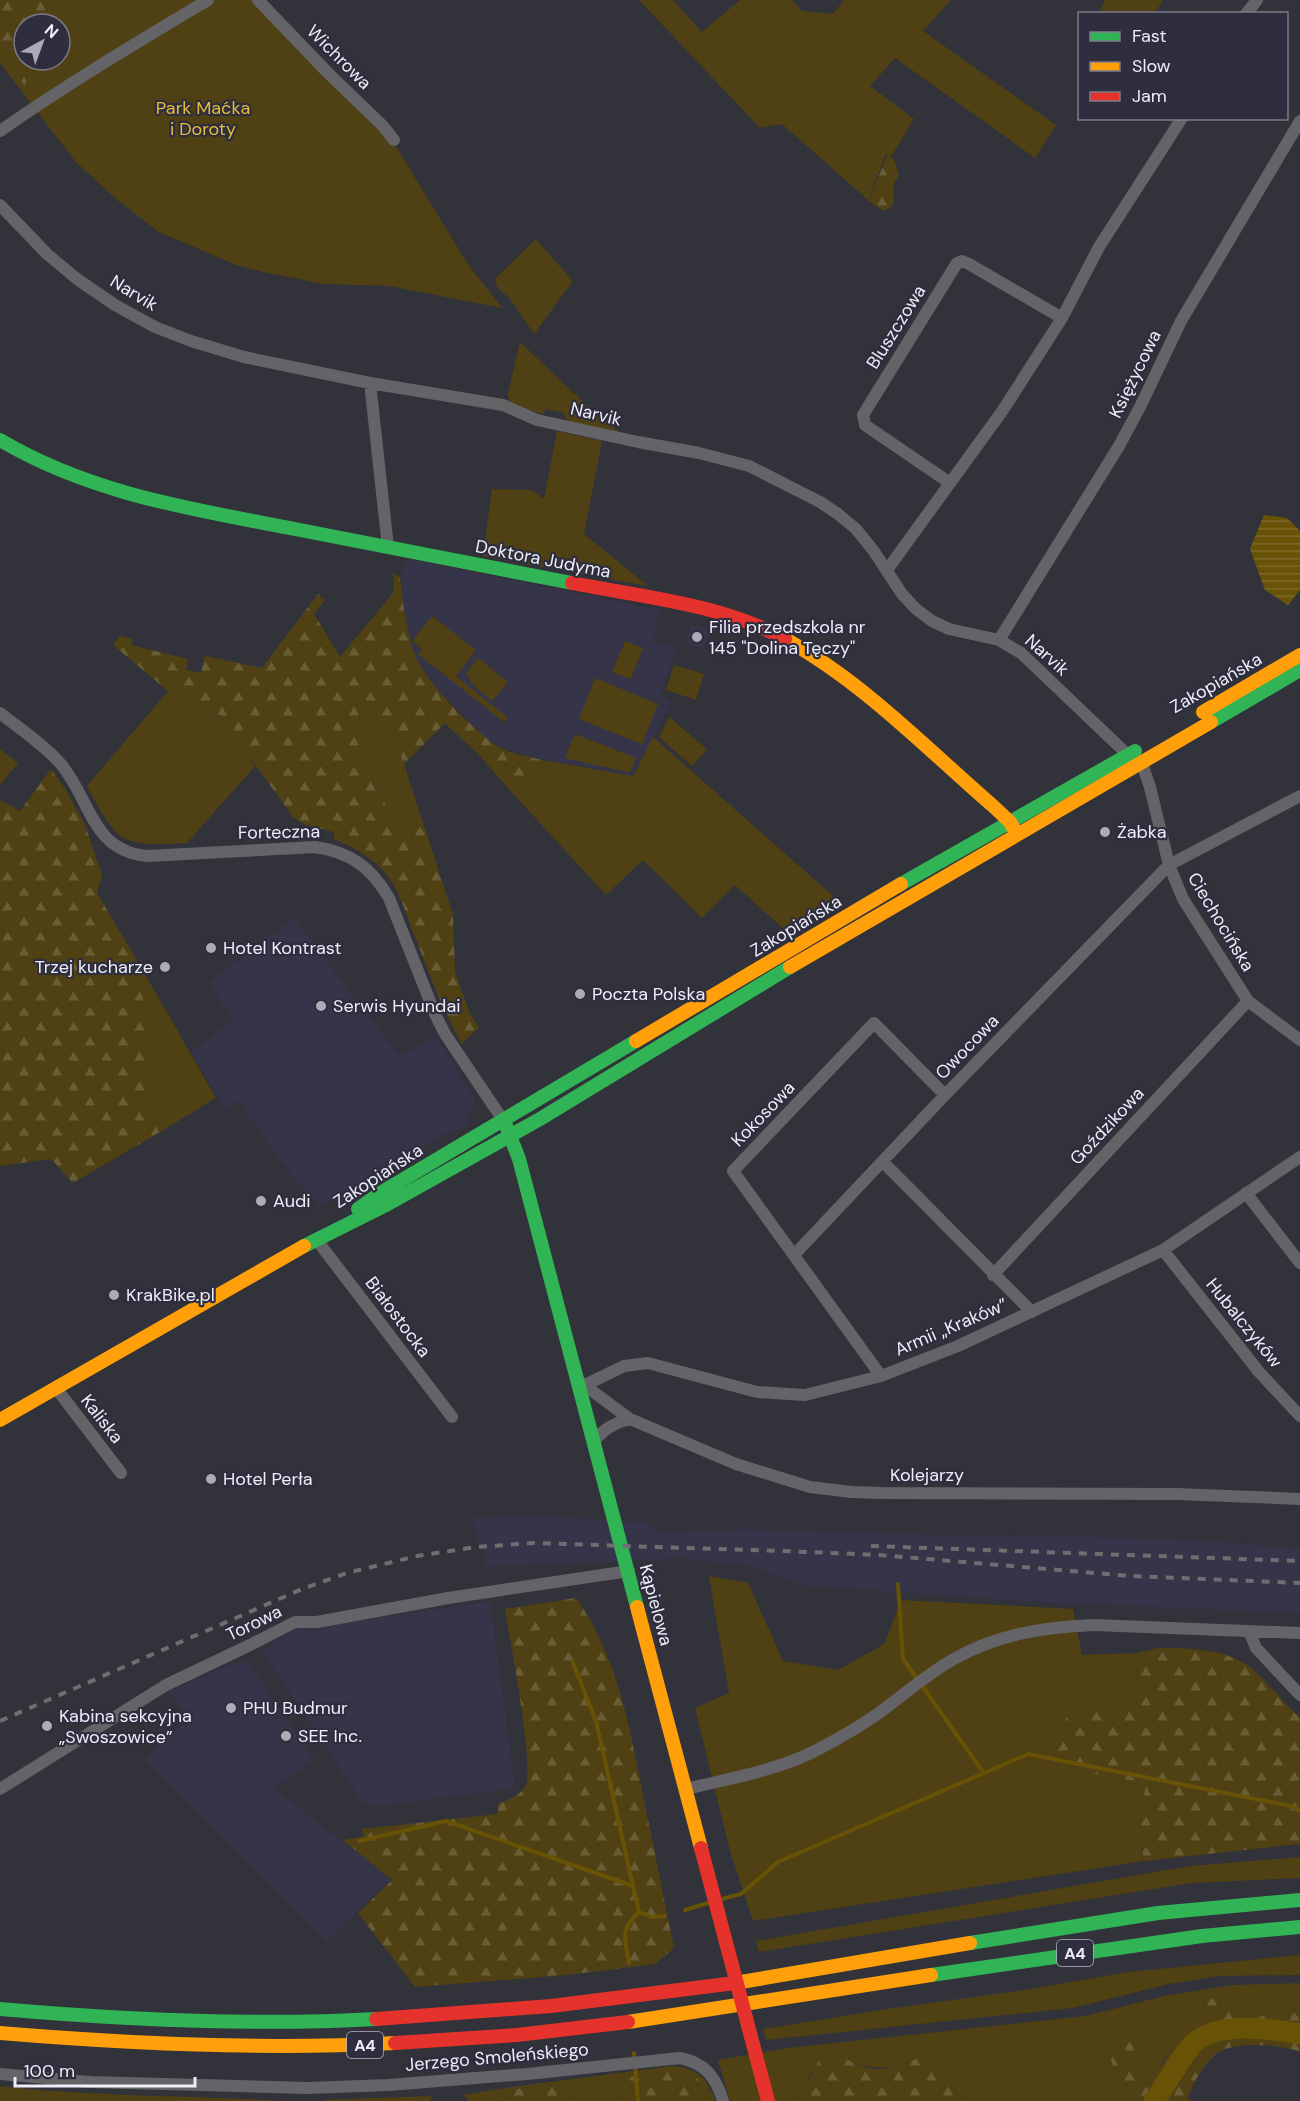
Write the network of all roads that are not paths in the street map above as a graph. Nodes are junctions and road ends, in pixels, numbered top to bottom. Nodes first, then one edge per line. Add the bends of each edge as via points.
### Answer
1 (208, 0) edge
2 (258, 0) edge
3 (1257, 0) edge
4 (1248, 12) edge
5 (1181, 120) edge
6 (1300, 121) edge
7 (0, 131) edge
8 (394, 140) dead end
9 (0, 205) edge
10 (1062, 318) junction
11 (370, 383) junction
12 (0, 440) edge
13 (950, 483) junction
14 (388, 547) junction
15 (887, 570) junction
16 (999, 640) junction
17 (1300, 655) edge
18 (1300, 670) edge
19 (0, 713) edge
20 (1128, 755) junction
21 (1141, 761) junction
22 (1300, 796) edge
23 (1010, 822) junction
24 (1017, 835) junction
25 (1169, 866) junction
26 (1248, 1001) junction
27 (1300, 1040) edge
28 (945, 1095) junction
29 (503, 1120) junction
30 (510, 1135) junction
31 (1300, 1157) edge
32 (883, 1162) junction
33 (1246, 1193) junction
34 (316, 1239) junction
35 (1163, 1250) junction
36 (794, 1256) junction
37 (1300, 1263) edge
38 (993, 1275) junction
39 (1032, 1312) junction
40 (881, 1376) junction
41 (582, 1383) junction
42 (56, 1388) junction
43 (1300, 1416) edge
44 (452, 1417) dead end
45 (630, 1419) junction
46 (0, 1420) edge
47 (594, 1441) junction
48 (121, 1473) dead end
49 (1300, 1498) edge
50 (629, 1571) junction
51 (1249, 1631) junction
52 (1300, 1633) edge
53 (1300, 1695) edge
54 (0, 1789) edge
55 (686, 1789) junction
56 (1300, 1900) edge
57 (1300, 1927) edge
58 (0, 2009) edge
59 (0, 2033) edge
60 (0, 2074) edge
61 (723, 2101) edge
62 (768, 2101) edge

1 - 7 street
2 - 8 street, Wichrowa
3 - 4 street
5 - 10 street via 1100,247
6 - 16 street, Księżycowa via 1181,321 1119,446
9 - 11 street, Narvik via 77,279 155,327 244,357
10 - 13 street
10 - 13 street, Bluszczowa via 969,264 957,263 863,415 865,425
11 - 14 street
11 - 15 street, Narvik via 503,405 537,420 748,466 838,514 856,529
12 - 14 main road, Doktora Judyma via 46,465 110,490
13 - 15 street
14 - 23 main road, Doktora Judyma via 679,604 728,616 775,634 849,680
15 - 16 street, Narvik via 902,594 932,621 949,629
16 - 20 street, Narvik via 1021,653
17 - 20 main road, Zakopiańska
18 - 21 main road, Zakopiańska
19 - 29 street, Forteczna via 60,763 96,826 121,850 147,856 315,847 333,849 360,863 389,898 445,1034
20 - 23 main road, Zakopiańska
21 - 24 main road, Zakopiańska
21 - 25 street, Ciechocińska
22 - 25 street, Owocowa
23 - 24 main road, Doktora Judyma
23 - 29 main road, Zakopiańska
24 - 30 main road, Zakopiańska
25 - 26 street, Ciechocińska via 1183,899
25 - 28 street, Owocowa
26 - 27 street, Ciechocińska
26 - 38 street, Goździkowa
28 - 32 street, Owocowa
28 - 36 street, Kokosowa via 874,1023 733,1171
29 - 30 main road, Kąpielowa
29 - 34 main road, Zakopiańska via 382,1192
30 - 34 main road, Zakopiańska via 388,1204
30 - 41 main road, Kąpielowa
31 - 33 street, Armii „Kraków”
32 - 36 street, Owocowa
32 - 38 street
33 - 35 street, Armii „Kraków”
33 - 37 street
34 - 42 main road, Zakopiańska
34 - 44 street, Białostocka
35 - 39 street, Armii „Kraków”
35 - 43 street, Hubalczyków via 1259,1372
36 - 40 street, Kokosowa
38 - 39 street
39 - 40 street, Armii „Kraków”
40 - 41 street, Armii „Kraków” via 805,1395 758,1392 648,1363 624,1366
41 - 45 street, Kolejarzy
41 - 47 main road, Kąpielowa
42 - 46 main road, Zakopiańska
42 - 48 street, Kaliska
45 - 47 street via 608,1427
45 - 49 street, Kolejarzy via 753,1470 789,1482 840,1491
47 - 50 main road, Kąpielowa
50 - 54 street, Torowa via 316,1622 295,1622 166,1685
50 - 55 main road, Kąpielowa
51 - 52 street
51 - 53 street via 1256,1648
51 - 55 street via 1094,1625 1018,1633 951,1660 876,1715 812,1752
55 - 62 main road, Kąpielowa
56 - 58 main road, A4 via 1185,1909 734,1983 604,2002 472,2014 380,2020 215,2022
57 - 59 main road, A4 via 1136,1944 593,2027 469,2039 230,2046
60 - 61 street, Jerzego Smoleńskiego via 90,2082 307,2088 400,2085 680,2058 701,2065 715,2080

